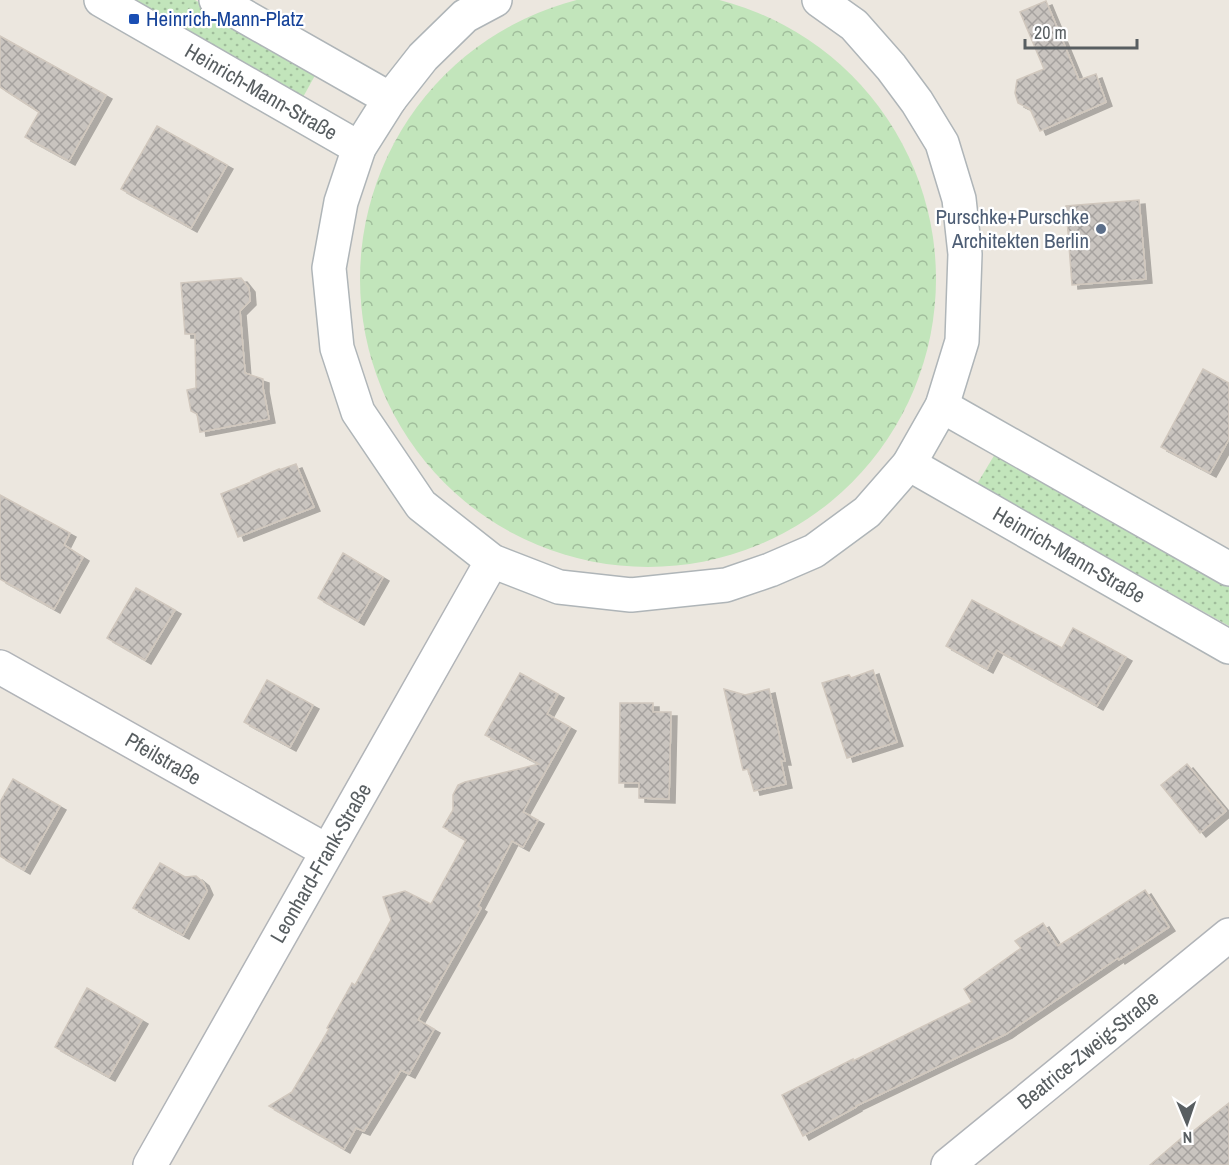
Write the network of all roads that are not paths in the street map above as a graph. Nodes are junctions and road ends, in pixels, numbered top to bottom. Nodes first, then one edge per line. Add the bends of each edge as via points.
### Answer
1 (101, 0) edge
2 (216, 0) edge
3 (495, 0) edge
4 (819, 0) edge
5 (390, 99) junction
6 (359, 148) junction
7 (942, 406) junction
8 (909, 464) junction
9 (492, 561) junction
10 (1229, 569) edge
11 (1229, 646) edge
12 (0, 667) edge
13 (327, 851) junction
14 (1229, 935) edge
15 (150, 1165) edge
16 (948, 1165) edge

1 - 6 main road, Heinrich-Mann-Straße
2 - 5 main road
3 - 5 main road via 465,16 423,57
4 - 7 main road via 854,25 891,67 917,102 946,154 959,199 965,298 962,341
5 - 6 main road
6 - 9 main road via 341,202 329,268 337,348 358,412 421,505
7 - 8 main road
7 - 10 main road
8 - 9 main road via 867,512 814,551 726,585 631,595 559,587
8 - 11 main road, Heinrich-Mann-Straße
9 - 13 main road, Leonhard-Frank-Straße
12 - 13 main road, Pfeilstraße
13 - 15 main road, Leonhard-Frank-Straße
14 - 16 main road, Beatrice-Zweig-Straße

